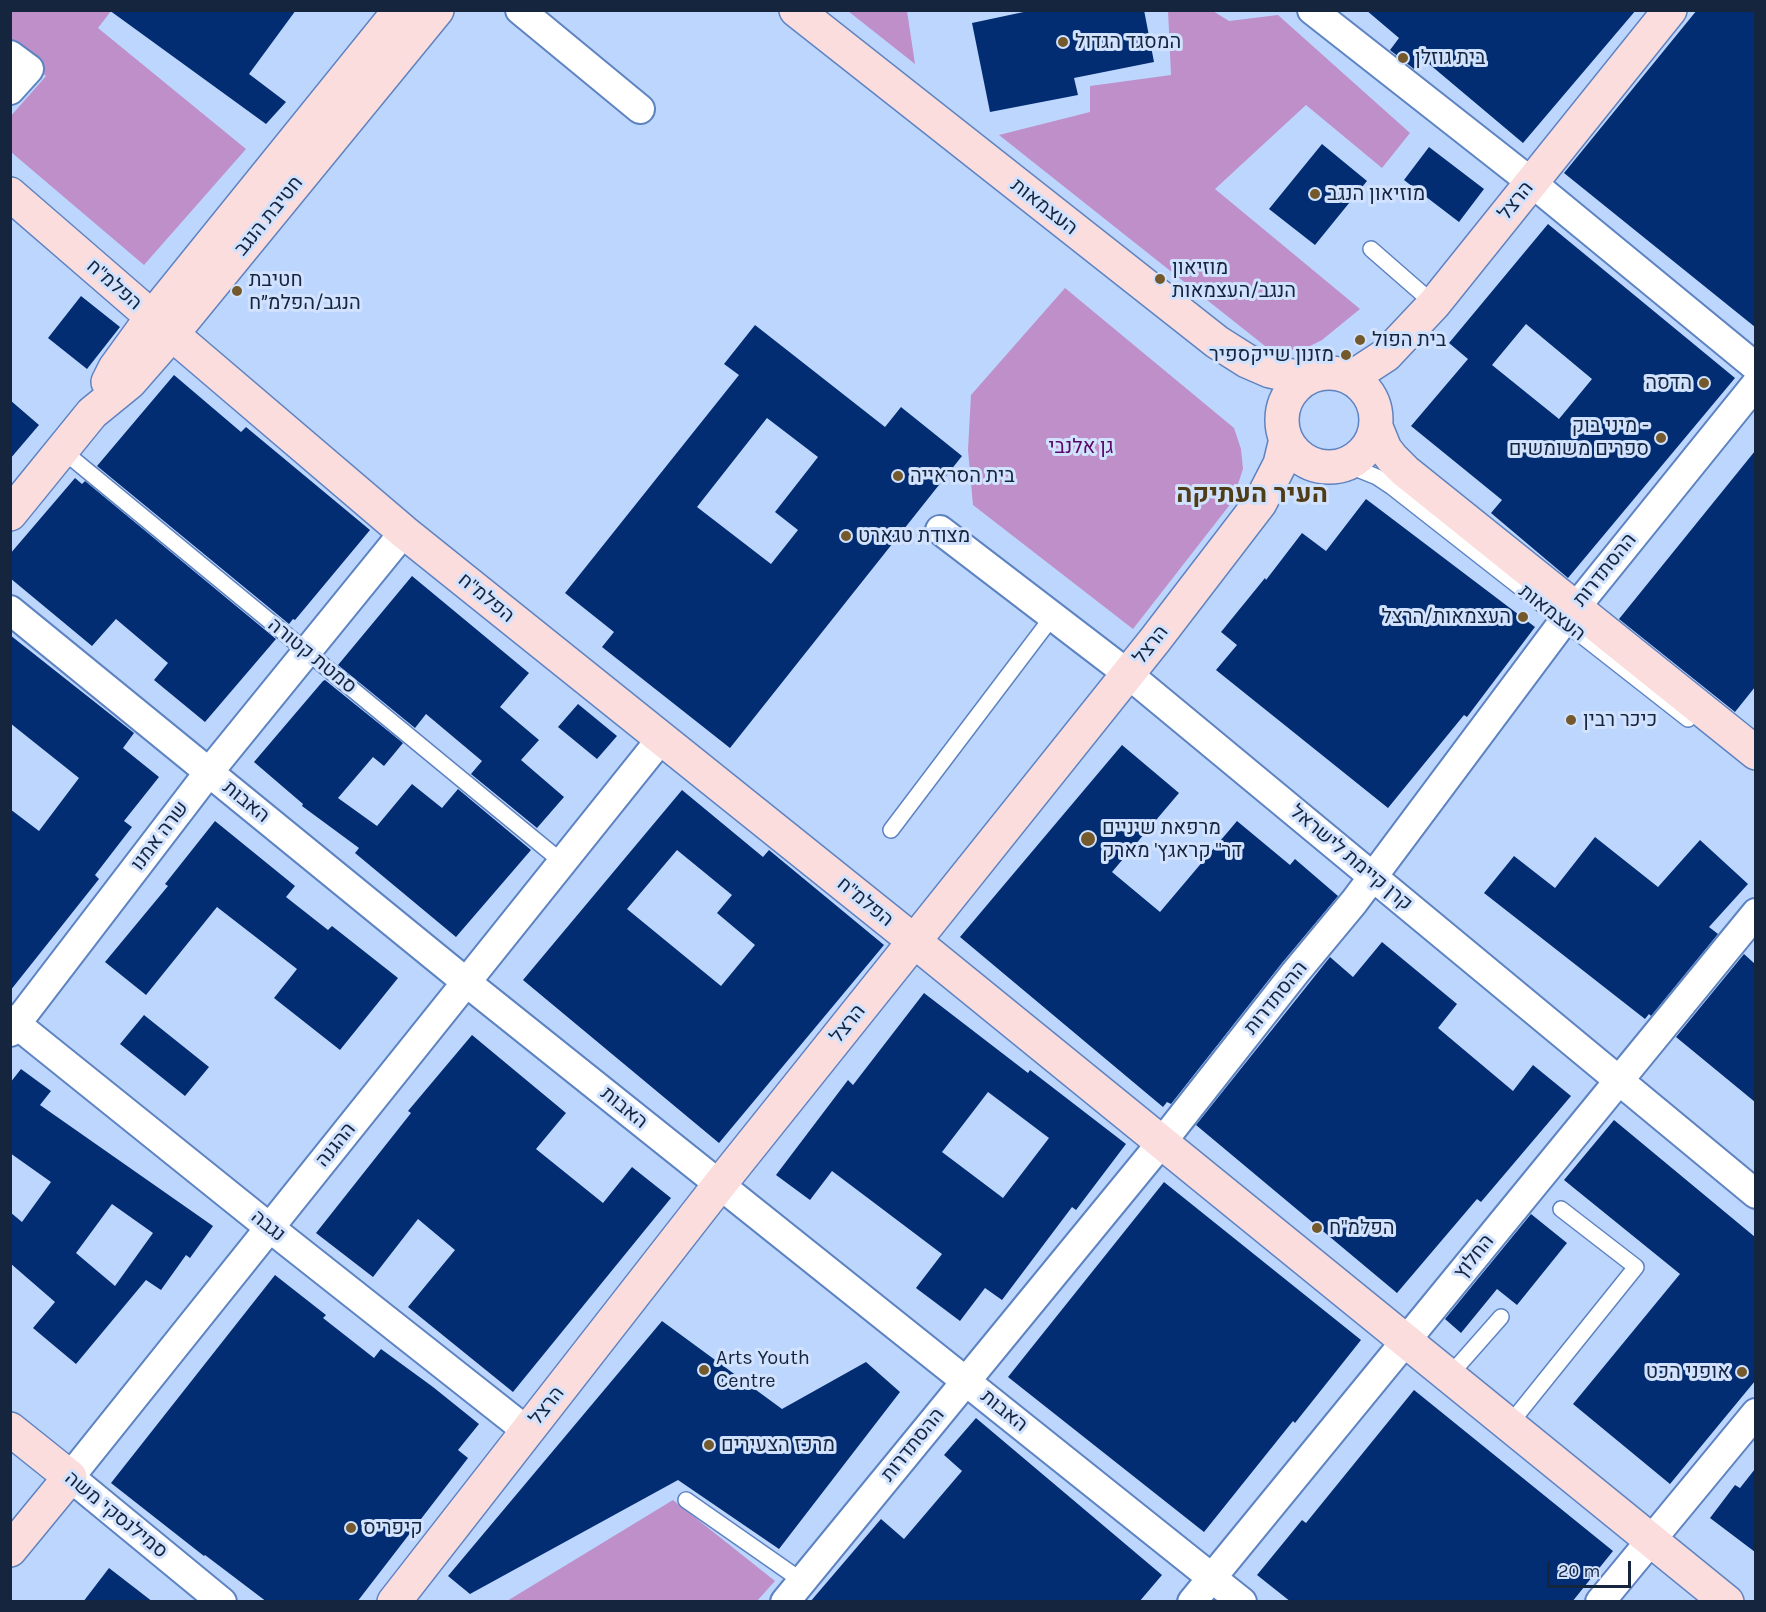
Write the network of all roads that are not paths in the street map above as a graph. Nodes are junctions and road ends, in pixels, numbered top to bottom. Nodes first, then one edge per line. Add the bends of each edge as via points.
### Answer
1 (400, 10) edge
2 (437, 10) edge
3 (520, 10) edge
4 (796, 10) edge
5 (1312, 10) edge
6 (1670, 10) edge
7 (10, 55) edge
8 (10, 90) edge
9 (640, 109) dead end
10 (1532, 182) junction
11 (10, 194) edge
12 (1371, 249) dead end
13 (1434, 304) junction
14 (162, 326) junction
15 (1755, 367) edge
16 (1349, 377) junction
17 (1305, 379) junction
18 (1755, 384) edge
19 (1376, 427) junction
20 (1286, 439) junction
21 (62, 450) junction
22 (1345, 464) junction
23 (10, 514) edge
24 (940, 530) dead end
25 (404, 532) junction
26 (10, 610) edge
27 (1570, 614) junction
28 (1053, 615) junction
29 (307, 651) junction
30 (1128, 674) junction
31 (661, 739) junction
32 (1755, 753) edge
33 (1755, 767) edge
34 (209, 772) junction
35 (891, 830) dead end
36 (562, 862) junction
37 (1373, 876) junction
38 (1755, 913) edge
39 (914, 941) junction
40 (466, 982) junction
41 (13, 1025) edge
42 (1619, 1080) junction
43 (1162, 1142) junction
44 (720, 1184) junction
45 (1755, 1194) edge
46 (1561, 1209) dead end
47 (270, 1228) junction
48 (1501, 1317) dead end
49 (1406, 1341) junction
50 (1449, 1376) junction
51 (966, 1381) junction
52 (1755, 1413) edge
53 (1509, 1425) junction
54 (10, 1429) edge
55 (527, 1431) junction
56 (70, 1478) junction
57 (686, 1500) dead end
58 (1651, 1540) junction
59 (10, 1550) edge
60 (1212, 1577) junction
61 (793, 1591) edge
62 (1600, 1601) edge
63 (222, 1602) edge
64 (394, 1602) edge
65 (1192, 1602) edge
66 (1242, 1602) edge
67 (1727, 1602) edge

1 - 14 street, חטיבת הנגב
2 - 14 street, חטיבת הנגב
3 - 9 street
4 - 17 street, העצמאות via 1217,342 1262,368
5 - 10 street
6 - 10 street, הרצל
7 - 8 street via 29,69
10 - 13 street, הרצל
10 - 15 street
11 - 14 street, הפלמ"ח
12 - 13 lane
13 - 16 street, הרצל via 1386,355
14 - 21 street, חטיבת הנגב via 115,368 92,413
14 - 25 street, הפלמ"ח
16 - 17 street via 1334,373
16 - 19 street via 1359,383 1374,403
17 - 20 street via 1294,388 1282,412
18 - 27 street, ההסתדרות
19 - 22 street via 1366,450
19 - 27 street, העצמאות via 1385,449 1404,471
20 - 22 street via 1305,460 1332,467
20 - 30 street, הרצל via 1280,465 1260,503
21 - 23 street, חטיבת הנגב
21 - 29 lane, סמטת קטורה
22 - 27 lane, העצמאות via 1377,477
24 - 28 street, קרן קיימת לישראל
25 - 29 street, שרה אמנו
25 - 31 street, הפלמ"ח
26 - 34 street, האבות
27 - 32 street, העצמאות
27 - 33 lane, העצמאות via 1702,729
27 - 37 street, ההסתדרות
28 - 30 street, קרן קיימת לישראל
28 - 35 lane
29 - 34 street, שרה אמנו
29 - 36 lane, סמטת קטורה
30 - 37 street, קרן קיימת לישראל
30 - 39 street, הרצל
31 - 36 street, ההגנה
31 - 39 street, הפלמ"ח
34 - 40 street, האבות
34 - 41 street, שרה אמנו
36 - 40 street, ההגנה
37 - 42 street, קרן קיימת לישראל
37 - 43 street, ההסתדרות
38 - 42 street, החלוץ
39 - 43 street, הפלמ"ח
39 - 44 street, הרצל
40 - 44 street, האבות
40 - 47 street, ההגנה
41 - 47 street, נגבה
42 - 45 street, קרן קיימת לישראל
42 - 49 street, החלוץ
43 - 49 street, הפלמ"ח
43 - 51 street, ההסתדרות
44 - 51 street, האבות
44 - 55 street, הרצל
46 - 53 lane via 1636,1267
47 - 55 street, נגבה
47 - 56 street, ההגנה
48 - 50 lane
49 - 50 street, הפלמ"ח
49 - 60 street, החלוץ
50 - 53 street, הפלמ"ח
51 - 60 street, האבות
51 - 61 street, ההסתדרות
52 - 58 street
53 - 58 street, הפלמ"ח
54 - 56 street, סמילנסקי משה
55 - 64 street, הרצל
56 - 59 street, ההגנה
56 - 63 street, סמילנסקי משה
57 - 61 lane
58 - 62 street
58 - 67 street, הפלמ"ח
60 - 65 street, החלוץ
60 - 66 street, האבות

